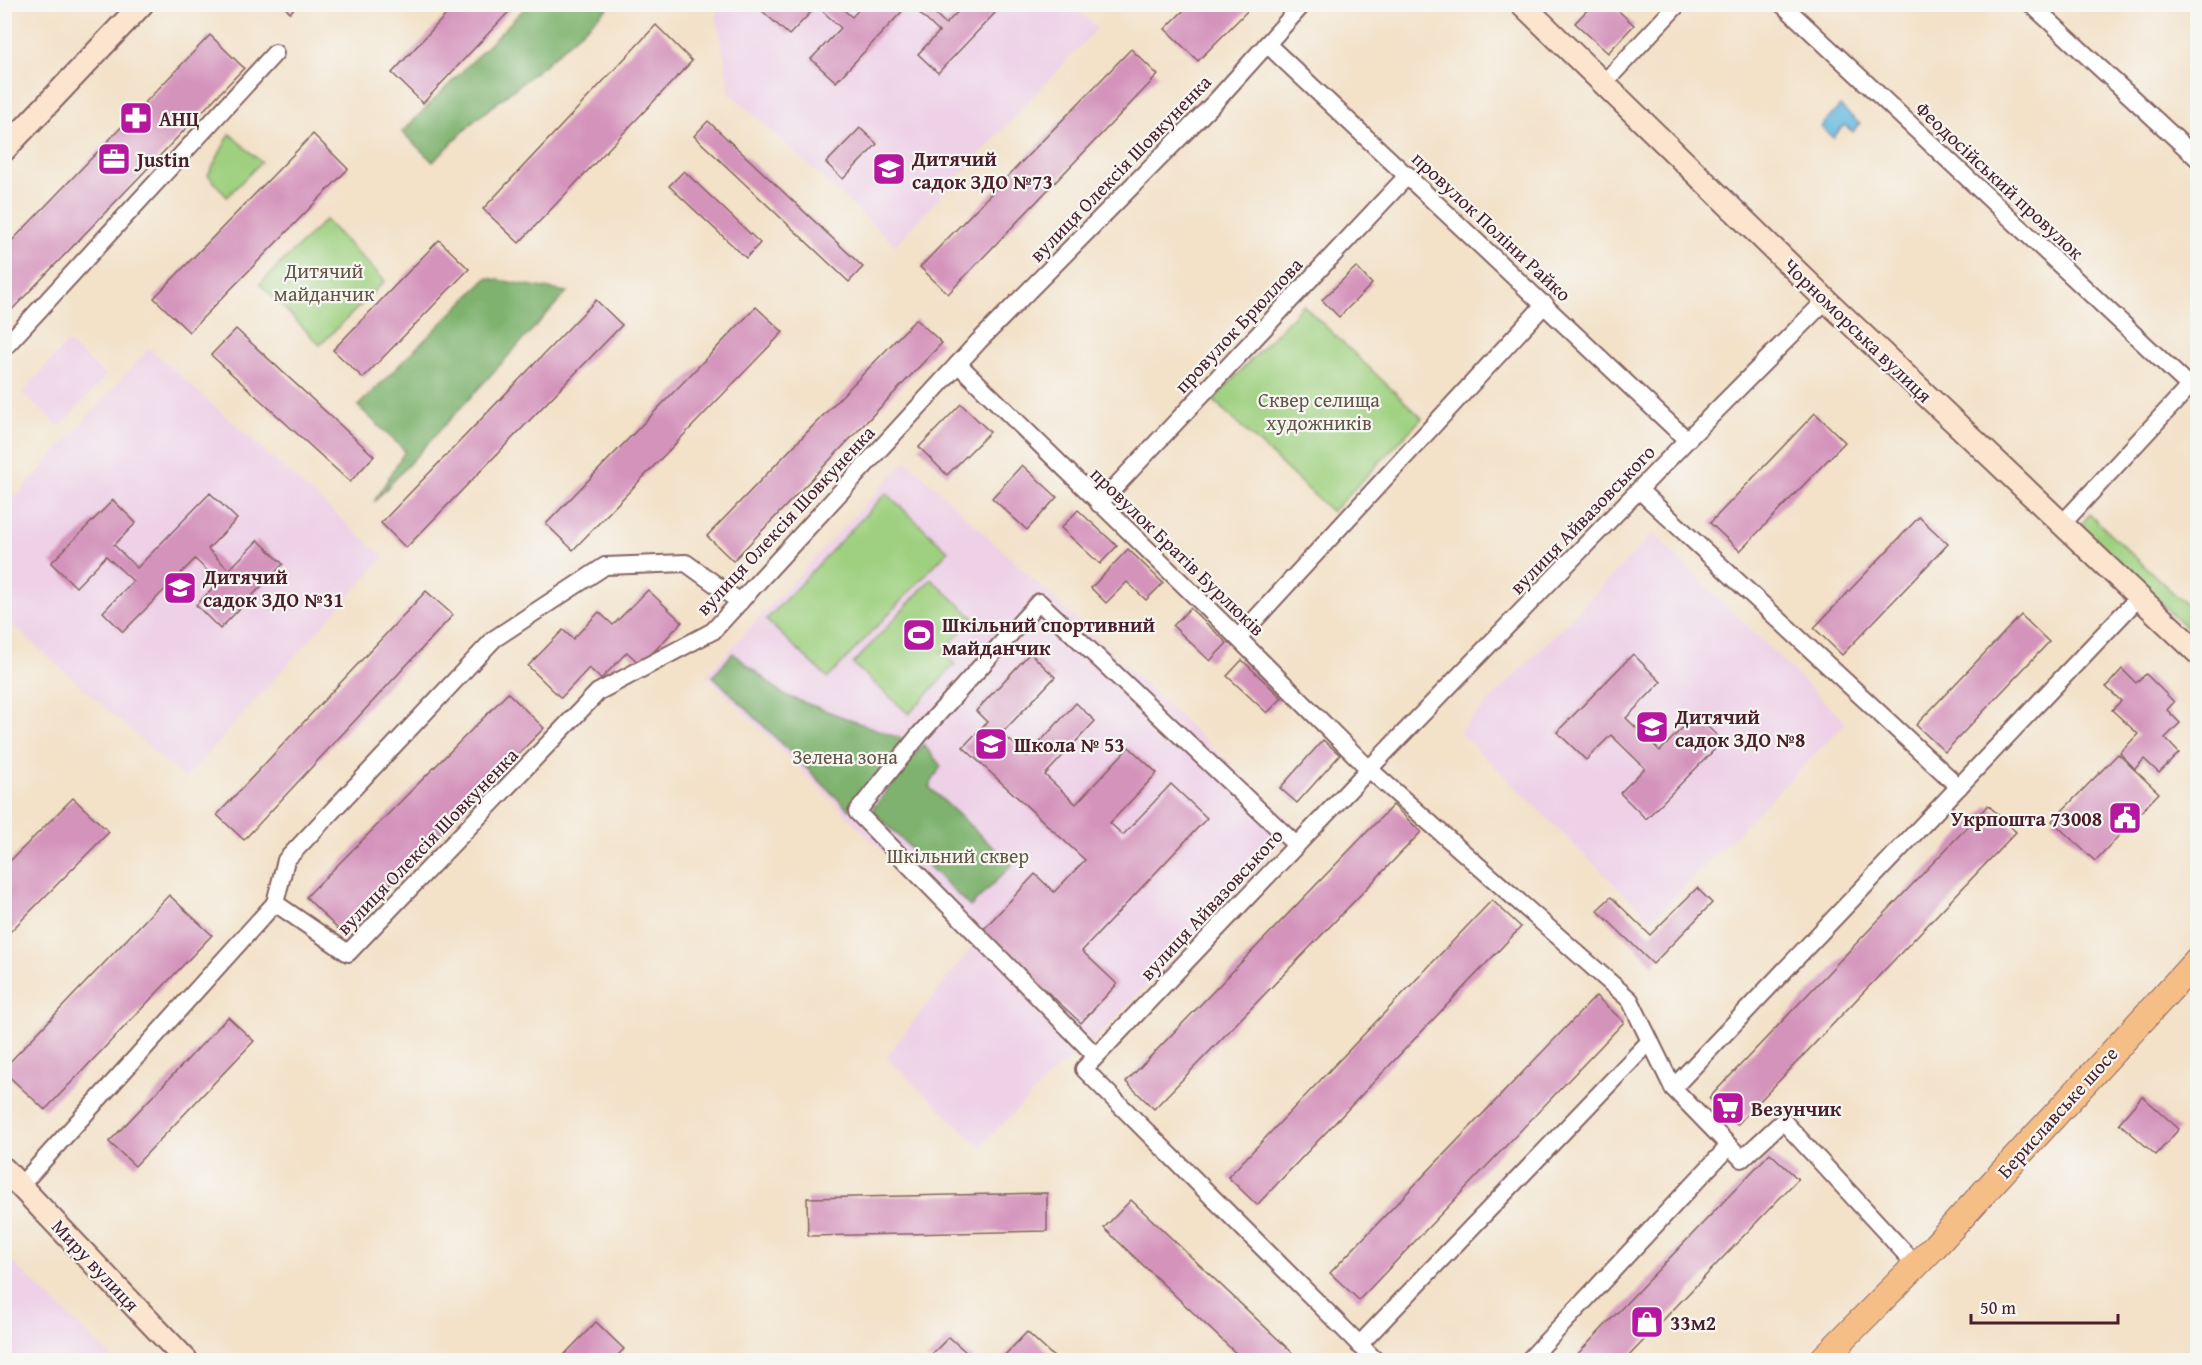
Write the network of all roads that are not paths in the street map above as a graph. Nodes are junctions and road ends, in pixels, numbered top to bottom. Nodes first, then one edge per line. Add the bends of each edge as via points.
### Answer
1 (142, 4) edge
2 (1303, 4) edge
3 (1522, 4) edge
4 (1678, 4) edge
5 (1782, 4) edge
6 (2031, 4) edge
7 (1267, 44) junction
8 (275, 53) dead end
9 (1603, 84) junction
10 (4, 150) edge
11 (2198, 159) edge
12 (1408, 175) junction
13 (1826, 300) junction
14 (1545, 304) junction
15 (4, 348) edge
16 (958, 364) junction
17 (2193, 382) edge
18 (1687, 440) junction
19 (1639, 490) junction
20 (1099, 504) junction
21 (2062, 524) junction
22 (2139, 597) junction
23 (740, 602) junction
24 (1238, 638) junction
25 (2198, 653) edge
26 (1369, 769) junction
27 (1959, 787) junction
28 (1296, 844) junction
29 (275, 903) junction
30 (2198, 958) edge
31 (1650, 1041) junction
32 (1096, 1056) junction
33 (1673, 1088) junction
34 (1729, 1146) junction
35 (4, 1169) edge
36 (21, 1185) junction
37 (1916, 1265) junction
38 (1359, 1345) junction
39 (186, 1360) edge
40 (1375, 1360) edge
41 (1529, 1360) edge
42 (1822, 1360) edge

1 - 10 street
2 - 7 street, вулиця Олексія Шовкуненка
3 - 9 street, Чорноморська вулиця
4 - 9 street
5 - 17 street, Феодосійський провулок
6 - 11 street
7 - 12 street, провулок Поліни Райко
7 - 16 street, вулиця Олексія Шовкуненка
8 - 15 street
9 - 13 street, Чорноморська вулиця
12 - 14 street, провулок Поліни Райко
12 - 20 street, провулок Брюллова
13 - 18 street, вулиця Айвазовського
13 - 21 street, Чорноморська вулиця
14 - 18 street, провулок Поліни Райко
14 - 24 street
16 - 20 street, провулок Братів Бурлюків
16 - 23 street, вулиця Олексія Шовкуненка
17 - 21 street
18 - 19 street, вулиця Айвазовського
19 - 26 street, вулиця Айвазовського
19 - 27 street
20 - 24 street, провулок Братів Бурлюків
21 - 22 street, Чорноморська вулиця
22 - 25 street, Чорноморська вулиця
22 - 27 street
23 - 29 street, вулиця Олексія Шовкуненка via 713,631 598,692 348,953
23 - 29 street via 686,563 605,566 494,639 286,860
24 - 26 street, провулок Братів Бурлюків
26 - 28 street, вулиця Айвазовського
26 - 31 street via 1630,1000
27 - 33 street
28 - 32 street, вулиця Айвазовського
28 - 32 street via 1039,602 920,734 857,812
29 - 36 street
30 - 37 main road, Бериславське шосе
31 - 33 street
31 - 38 street
32 - 38 street, вулиця Айвазовського via 1084,1070
33 - 34 street
34 - 37 street via 1742,1159 1783,1121
34 - 41 street
35 - 36 street, Миру вулиця
36 - 39 street, Миру вулиця
37 - 42 main road, Бериславське шосе
38 - 40 street

